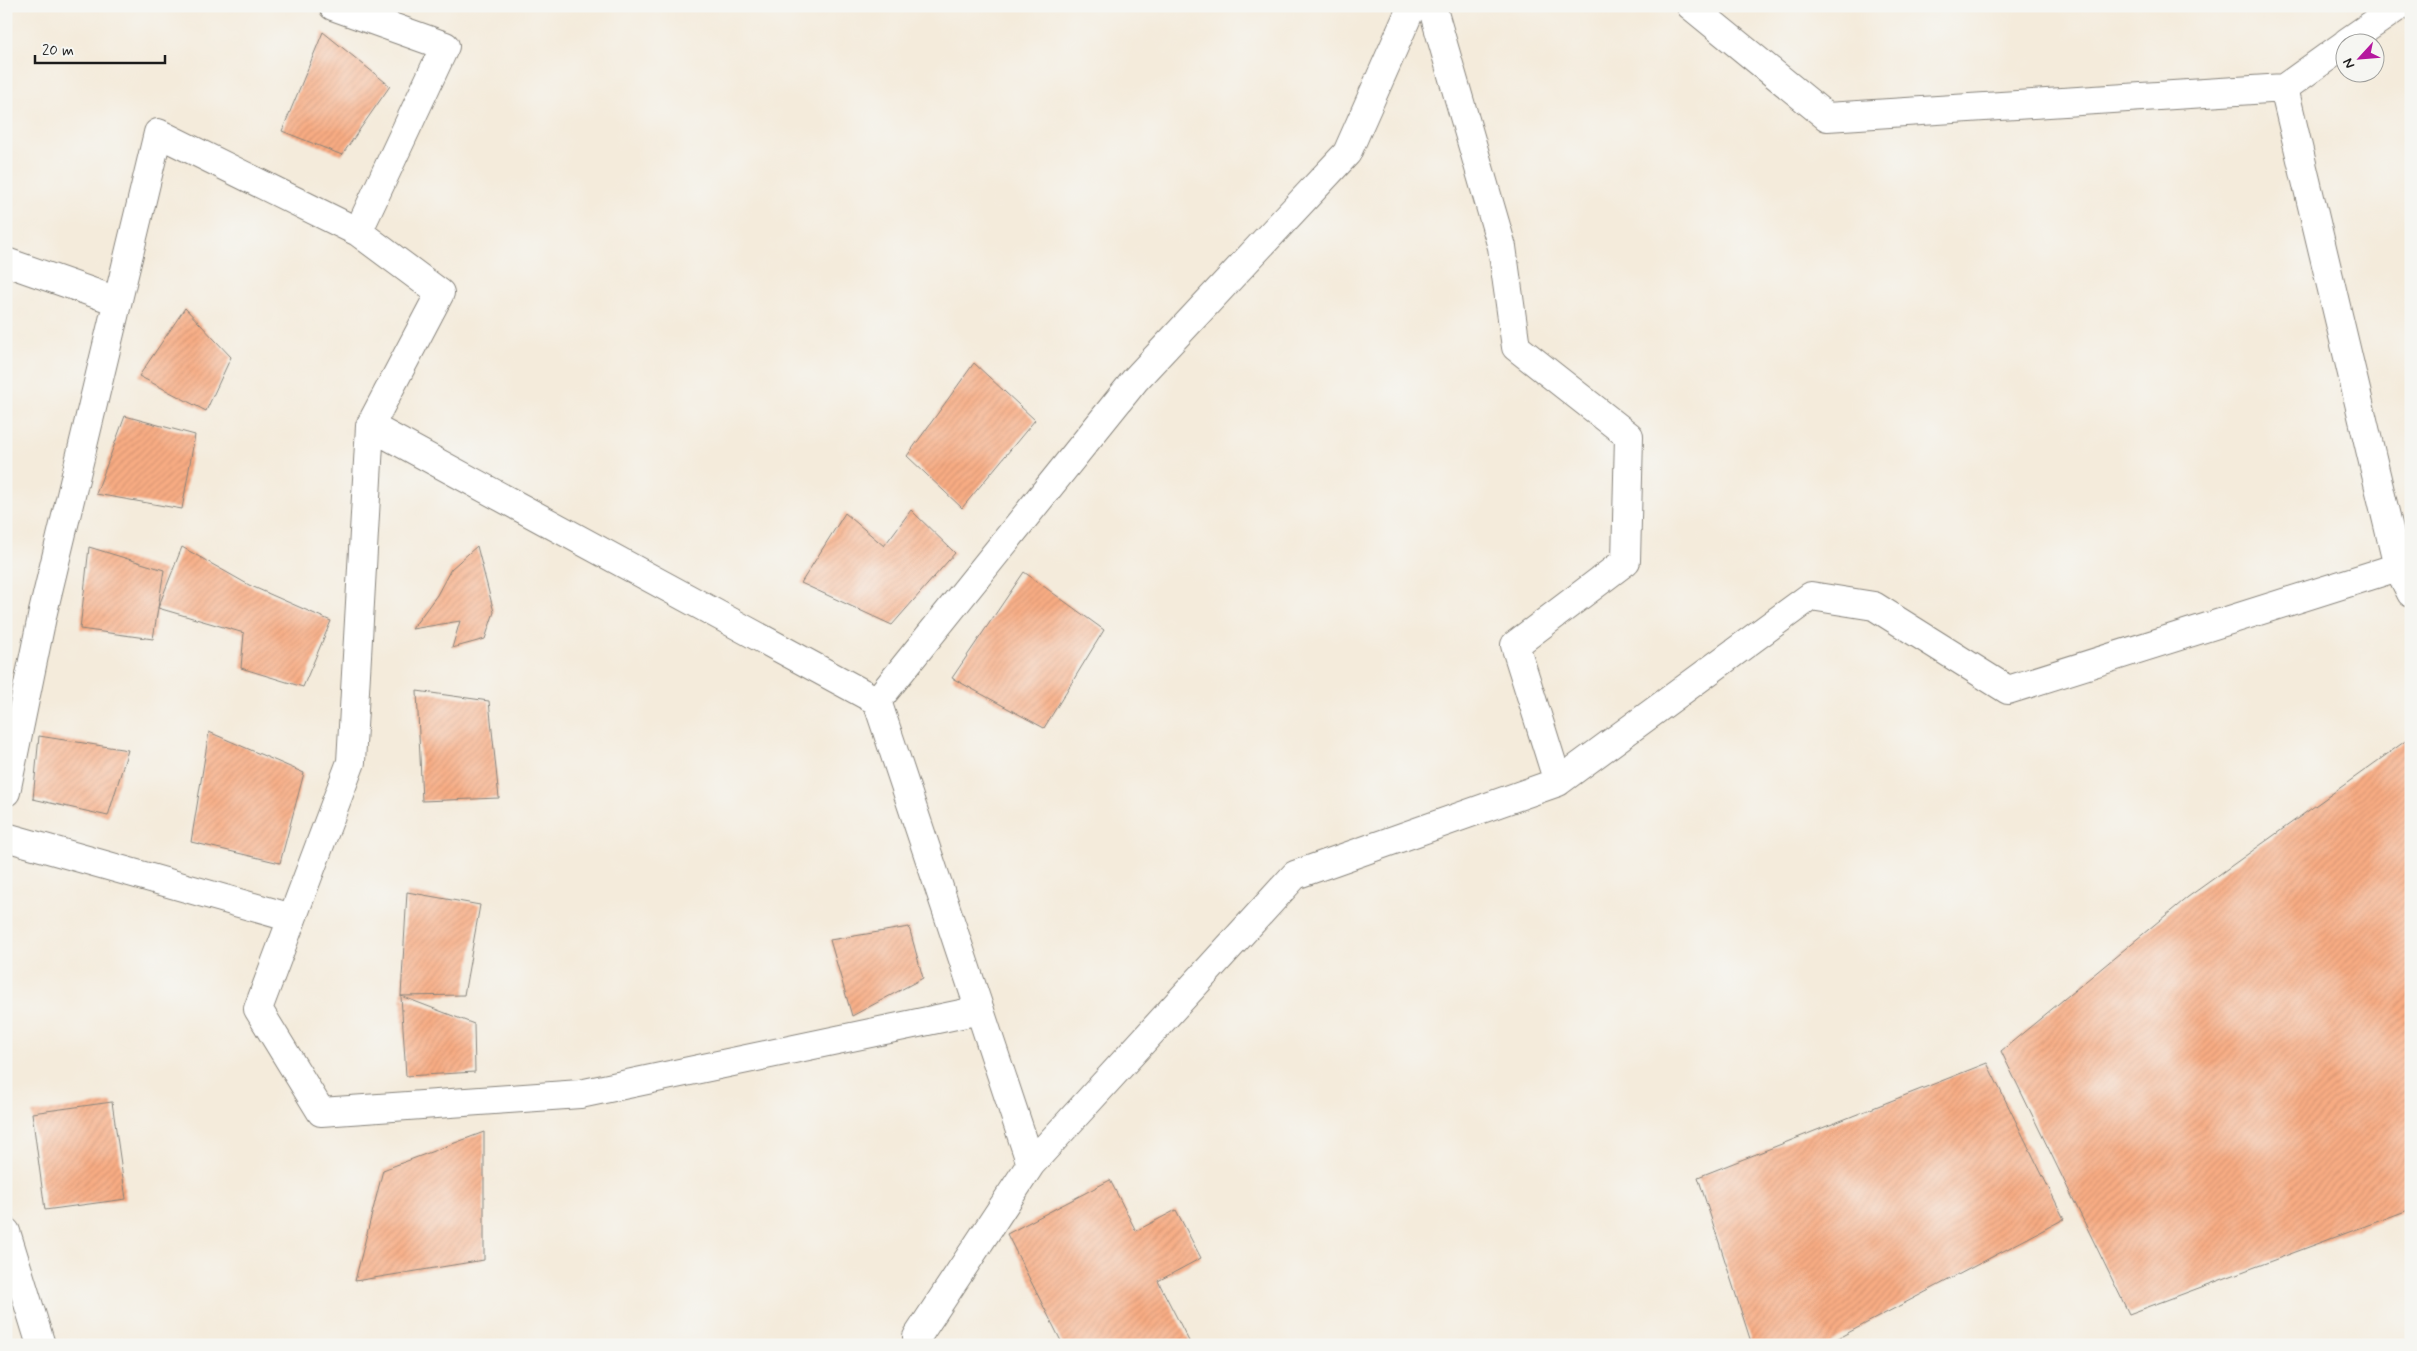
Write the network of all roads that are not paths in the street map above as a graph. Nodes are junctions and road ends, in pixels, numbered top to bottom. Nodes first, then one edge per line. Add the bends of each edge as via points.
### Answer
1 (333, 6) edge
2 (1412, 6) edge
3 (1432, 6) edge
4 (1691, 6) edge
5 (2399, 6) edge
6 (2363, 32) edge
7 (2334, 53) edge
8 (2284, 88) junction
9 (358, 232) junction
10 (6, 262) edge
11 (117, 301) junction
12 (370, 426) junction
13 (2398, 567) junction
14 (2411, 593) edge
15 (878, 701) junction
16 (1558, 782) junction
17 (6, 792) edge
18 (6, 837) edge
19 (292, 918) junction
20 (980, 1010) junction
21 (1031, 1164) junction
22 (6, 1232) edge
23 (41, 1345) edge
24 (918, 1345) edge

1 - 9 street via 445,46
2 - 15 street via 1348,153 1135,380
3 - 16 street via 1502,247 1516,347 1629,436 1626,561 1515,645
4 - 8 street via 1827,118
5 - 6 street
7 - 8 street
8 - 13 street
9 - 11 street via 158,133
9 - 12 street via 440,293
10 - 11 street
11 - 17 street via 43,612
12 - 15 street
12 - 19 street via 351,762
13 - 14 street
13 - 16 street via 2008,690 1874,606 1811,596
15 - 20 street
16 - 21 street via 1295,875
18 - 19 street
19 - 20 street via 258,1009 321,1112 580,1094
20 - 21 street
21 - 24 street via 917,1337
22 - 23 street

